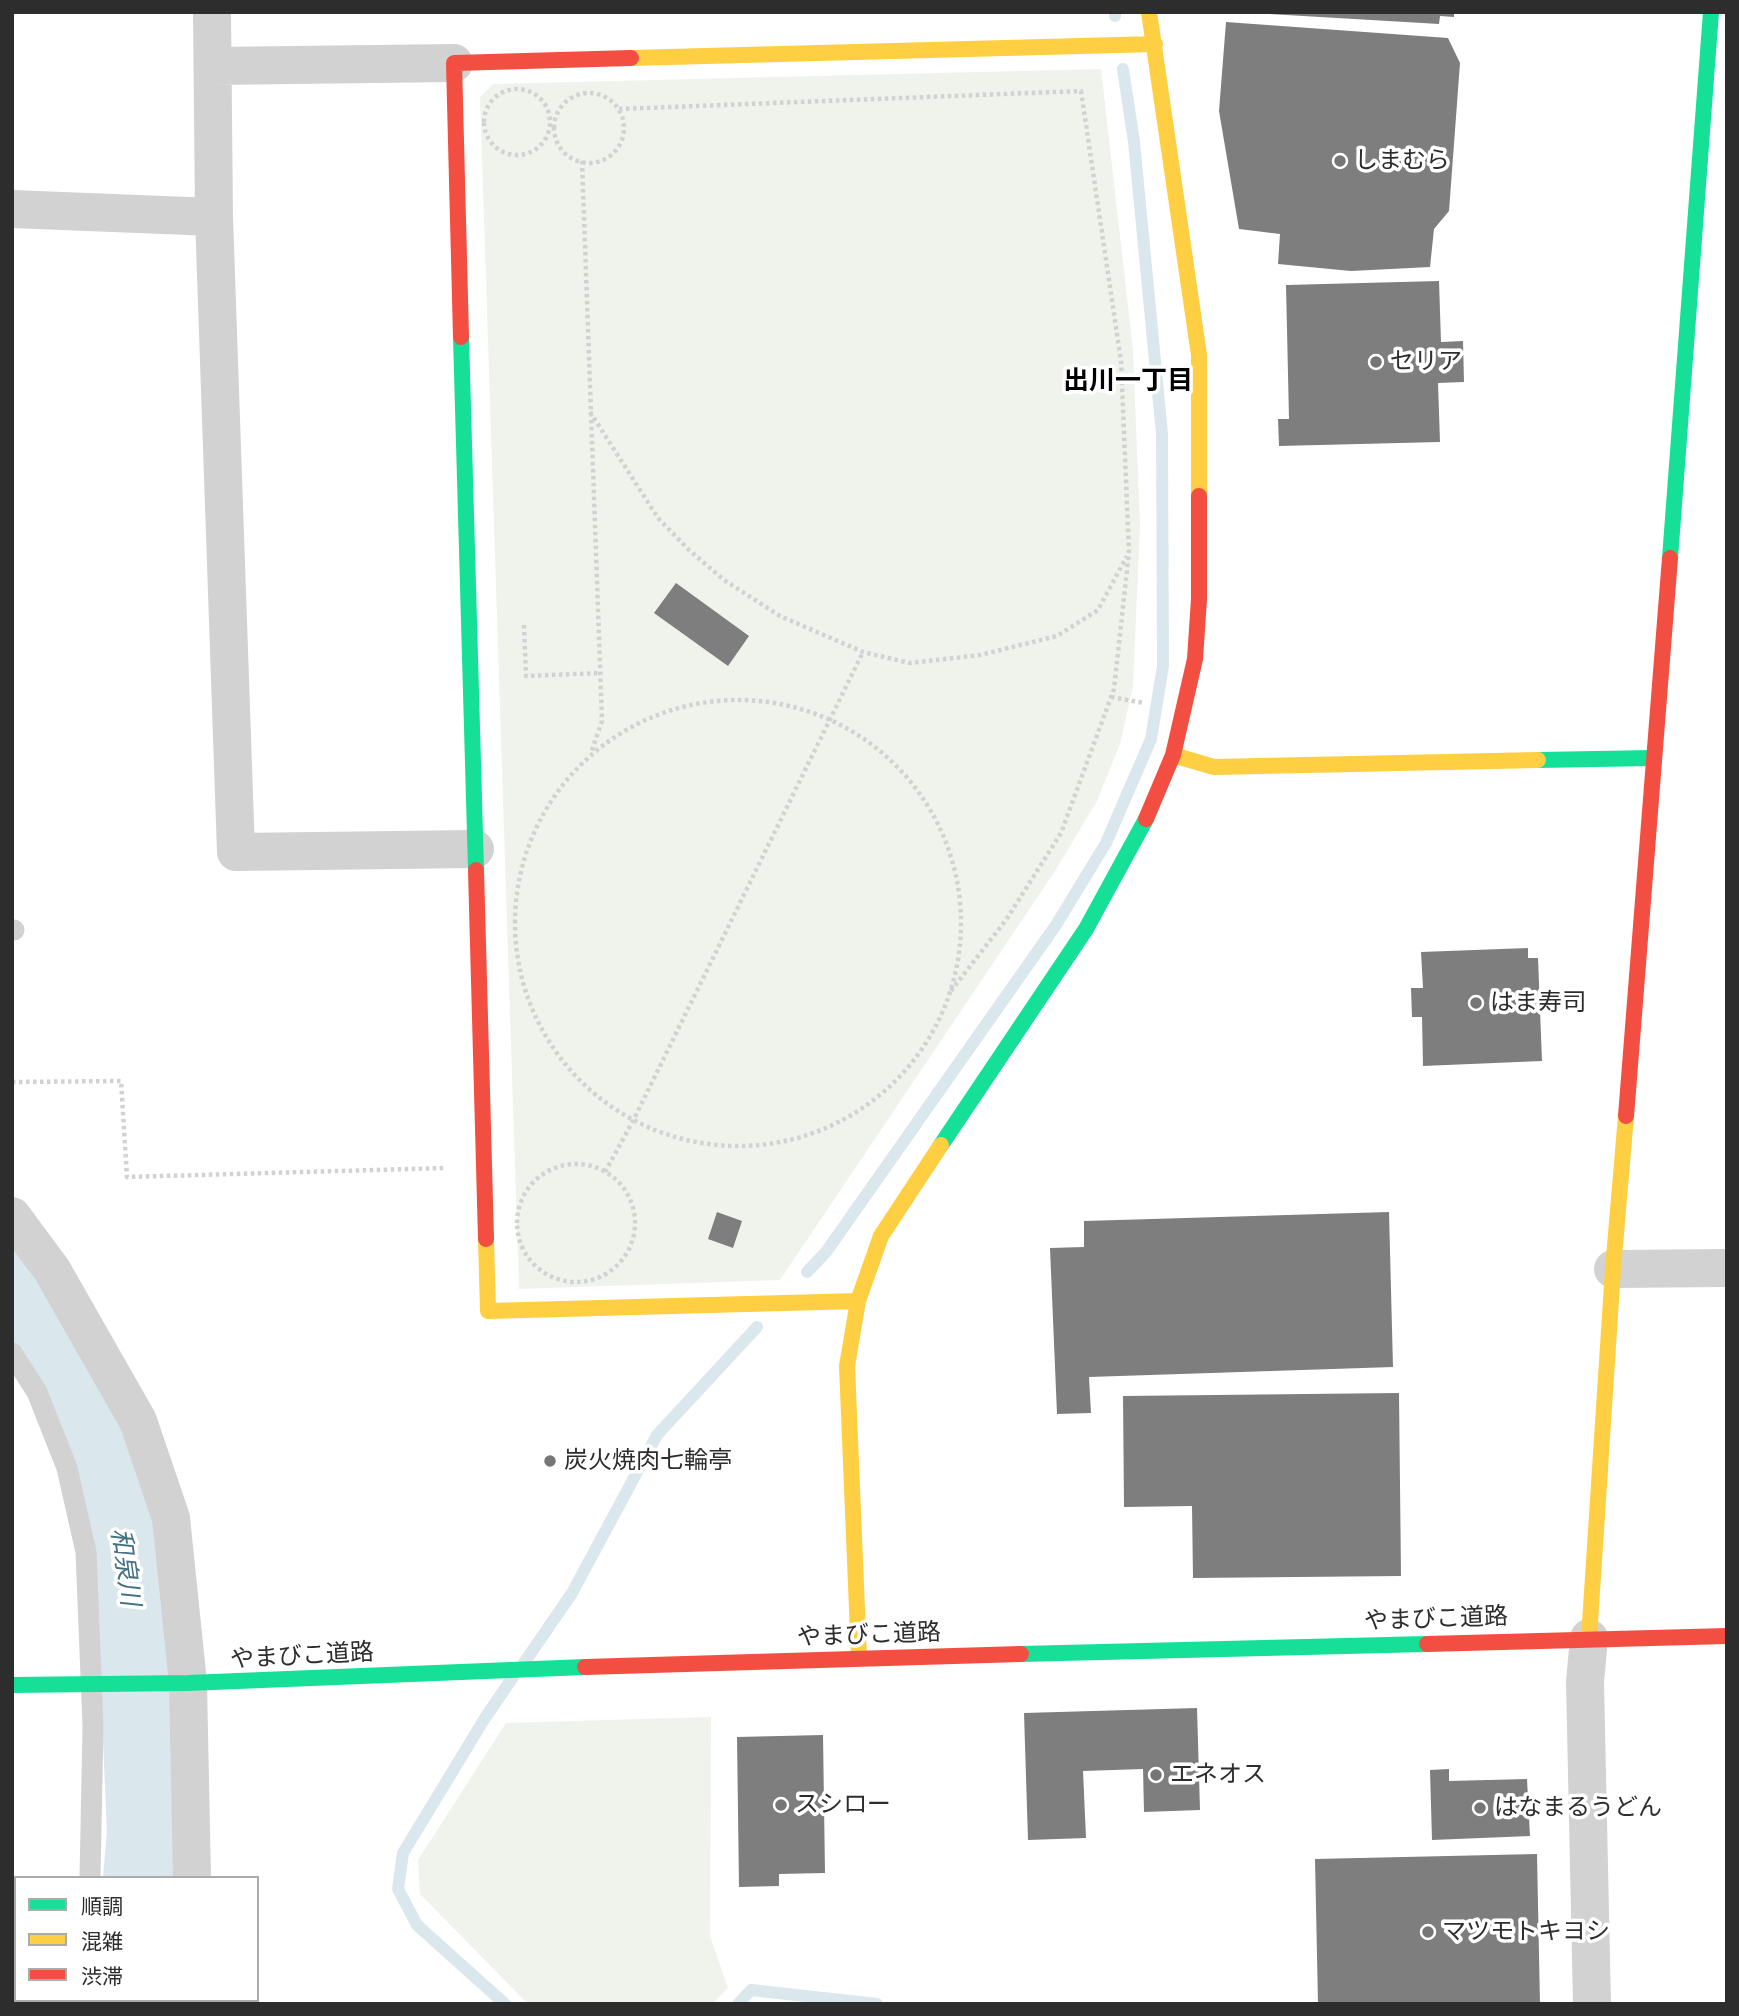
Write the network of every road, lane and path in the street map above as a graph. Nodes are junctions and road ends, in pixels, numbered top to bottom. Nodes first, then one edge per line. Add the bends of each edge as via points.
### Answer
1 (212, 12) edge
2 (1149, 12) edge
3 (1711, 12) edge
4 (1155, 44) junction
5 (454, 63) junction
6 (213, 66) junction
7 (619, 109) junction
8 (552, 124) junction
9 (582, 161) junction
10 (12, 209) edge
11 (214, 217) junction
12 (590, 412) junction
13 (1129, 552) junction
14 (524, 625) dead end
15 (863, 652) junction
16 (600, 673) junction
17 (1111, 697) junction
18 (1145, 704) dead end
19 (830, 720) junction
20 (591, 755) junction
21 (1173, 755) junction
22 (1654, 758) junction
23 (475, 849) junction
24 (950, 992) junction
25 (12, 1082) edge
26 (634, 1119) junction
27 (485, 1167) junction
28 (605, 1172) junction
29 (12, 1216) edge
30 (1727, 1268) edge
31 (1613, 1269) junction
32 (858, 1301) junction
33 (12, 1353) edge
34 (1727, 1636) edge
35 (1589, 1638) junction
36 (859, 1658) junction
37 (177, 1683) junction
38 (95, 1684) junction
39 (12, 1685) edge
40 (90, 1876) edge
41 (192, 1876) edge
42 (1592, 2004) edge

1 - 6 street
2 - 4 street
3 - 22 street
4 - 5 street
4 - 21 street via 1199,355 1199,599 1195,659
5 - 6 street
5 - 23 street
6 - 11 street
7 - 8 path via 607,97 583,93 562,105
7 - 9 path via 624,127 618,148 600,161
7 - 13 path via 1082,91 1121,361
8 - 8 path via 541,144 522,155 499,150 484,121 491,101 519,88 545,104
8 - 9 path via 561,149
9 - 12 path
10 - 11 street
11 - 23 street via 236,852
12 - 15 path via 658,518 723,580 780,616
12 - 16 path
13 - 15 path via 1098,611 1057,636 980,655 910,663
13 - 17 path
14 - 16 path via 526,676
15 - 19 path
16 - 20 path via 602,721
17 - 18 path
17 - 24 path via 1061,832 1006,920
19 - 20 path via 785,702 710,699 638,720
19 - 24 path via 855,730 910,778 947,841 962,912
19 - 26 path
20 - 26 path via 578,765 535,826 514,899 519,974 548,1043 598,1099
21 - 22 street via 1213,766
21 - 32 street via 1151,811 1086,929 881,1236
22 - 31 street
23 - 27 street
24 - 26 path via 923,1051 872,1104 808,1137 736,1148 664,1136
25 - 27 path via 121,1081 127,1177
26 - 28 path
27 - 32 street via 488,1311
28 - 28 path via 575,1163 554,1168 537,1178 524,1195 517,1214 518,1235 532,1262 556,1280 592,1282 623,1262 632,1245 634,1209 627,1192
29 - 37 street via 52,1270 138,1421 172,1518
30 - 31 street
31 - 35 street
32 - 36 street via 847,1366
33 - 38 lane via 37,1392 67,1468 86,1552
34 - 35 street, やまびこ道路
35 - 36 street, やまびこ道路
35 - 42 street via 1585,1682
36 - 37 street, やまびこ道路
37 - 38 street, やまびこ道路
37 - 41 street
38 - 39 street, やまびこ道路
38 - 40 lane

